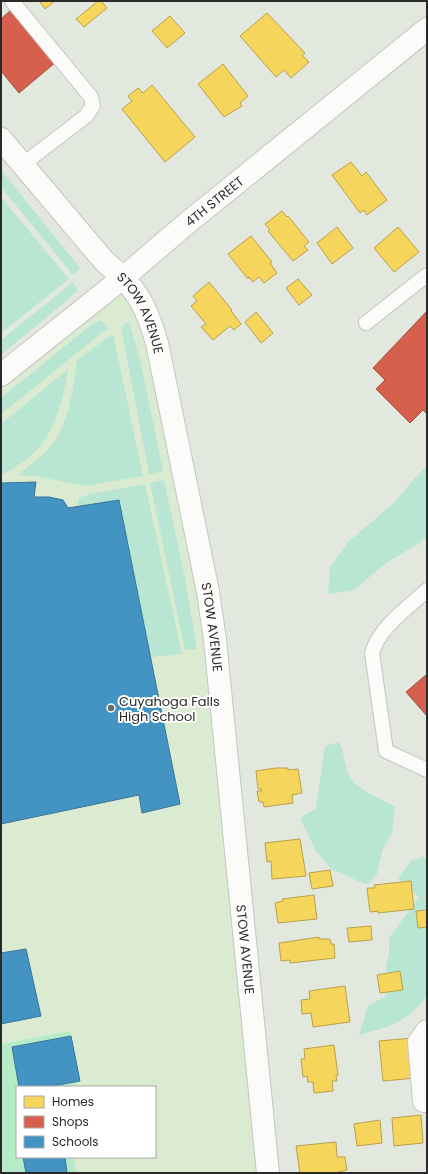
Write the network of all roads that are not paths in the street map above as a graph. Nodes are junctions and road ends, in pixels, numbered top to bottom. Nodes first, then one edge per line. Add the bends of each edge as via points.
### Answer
1 (12, 1) edge
2 (427, 29) edge
3 (1, 139) edge
4 (22, 165) junction
5 (427, 275) edge
6 (124, 277) junction
7 (366, 323) dead end
8 (1, 374) edge
9 (427, 590) edge
10 (427, 770) edge
11 (427, 1032) edge
12 (424, 1101) dead end
13 (268, 1173) edge

1 - 4 lane via 90,97 93,106 86,116
2 - 6 street, 4TH STREET
3 - 4 street, STOW AVENUE
4 - 6 street, STOW AVENUE via 104,262
5 - 7 lane
6 - 8 street, 4TH STREET
6 - 13 street, STOW AVENUE via 142,303 151,321 157,343 208,592 216,647
9 - 10 lane via 386,627 376,641 372,653 386,751
11 - 12 street via 419,1042

